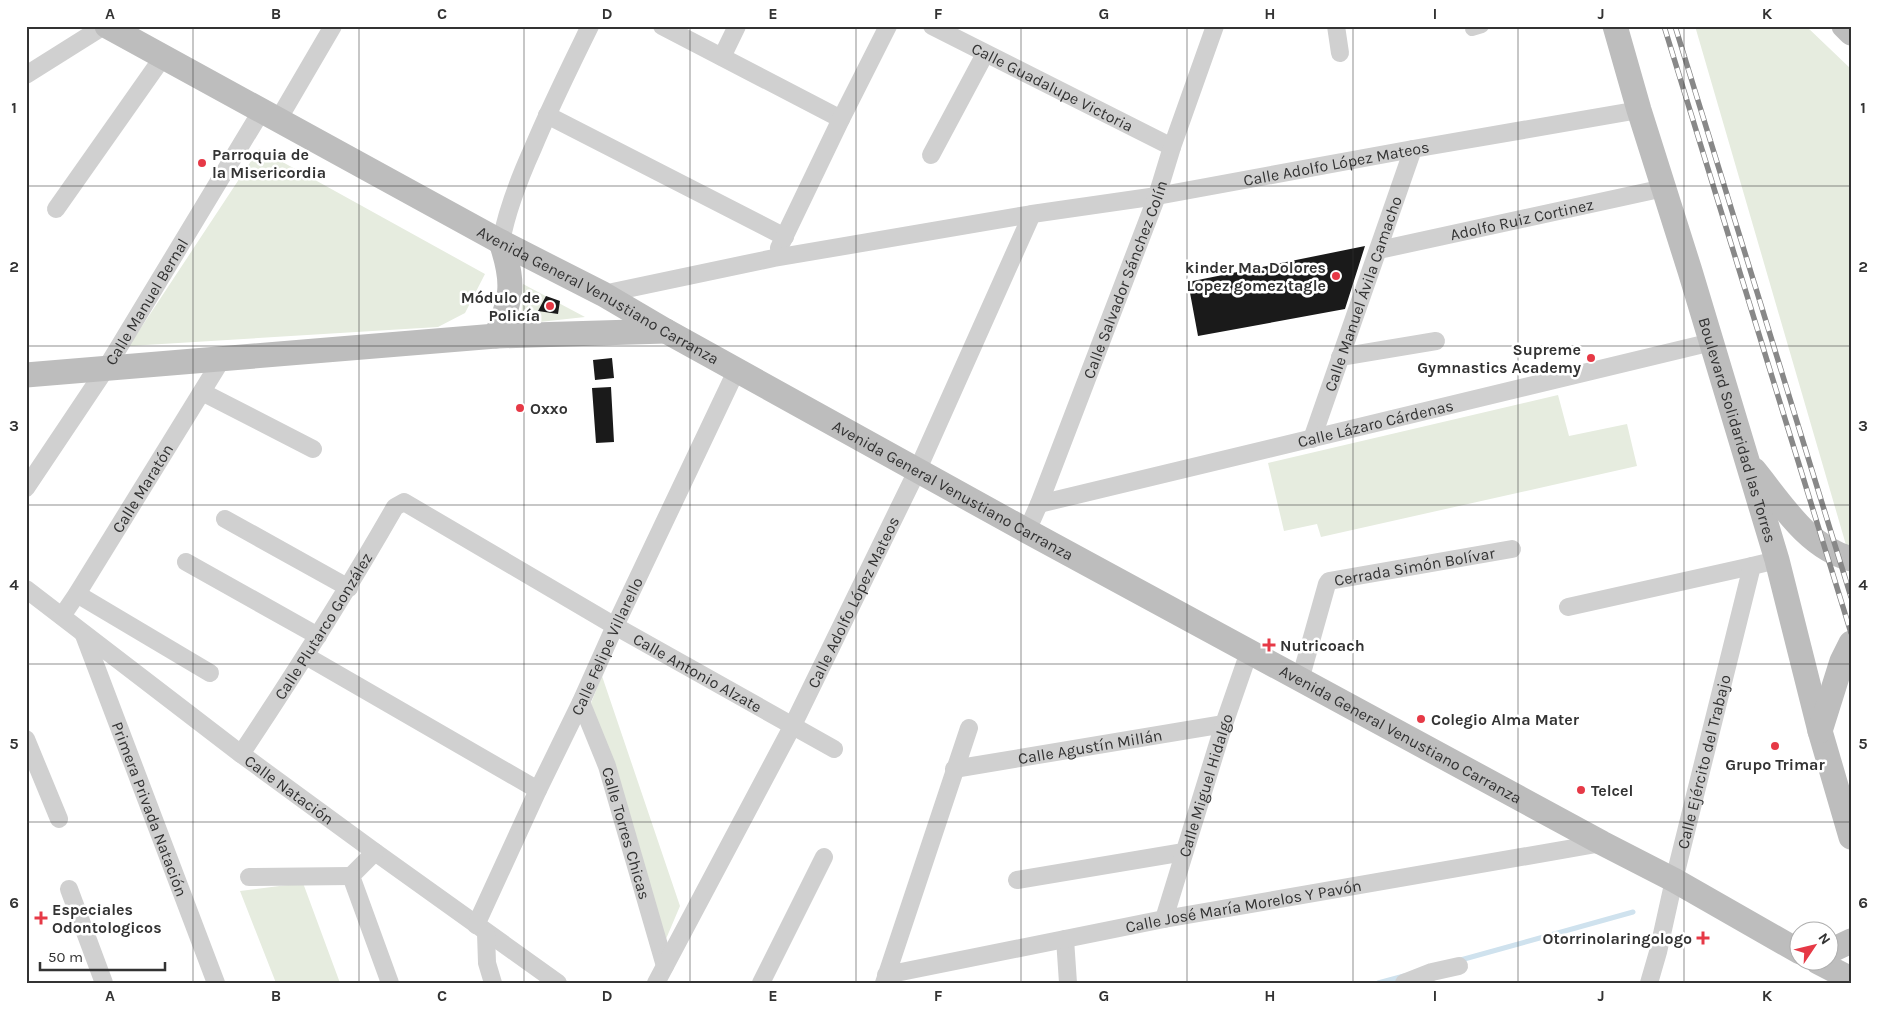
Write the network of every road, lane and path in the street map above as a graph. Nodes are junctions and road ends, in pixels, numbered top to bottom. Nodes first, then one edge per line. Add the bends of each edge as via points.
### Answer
1 (106, 26) edge
2 (332, 26) edge
3 (590, 26) edge
4 (662, 26) edge
5 (737, 26) edge
6 (888, 26) edge
7 (932, 26) edge
8 (1215, 26) edge
9 (1336, 26) edge
10 (1615, 26) edge
11 (1844, 26) edge
12 (1851, 33) edge
13 (1340, 53) dead end
14 (985, 54) junction
15 (163, 57) junction
16 (722, 57) junction
17 (26, 75) edge
18 (1639, 110) junction
19 (270, 115) junction
20 (547, 115) junction
21 (841, 119) junction
22 (1172, 147) junction
23 (1413, 149) junction
24 (931, 155) dead end
25 (1664, 188) junction
26 (1157, 196) junction
27 (56, 210) dead end
28 (1032, 214) junction
29 (785, 237) junction
30 (501, 242) junction
31 (1379, 250) junction
32 (774, 258) junction
33 (603, 294) junction
34 (666, 331) junction
35 (496, 336) junction
36 (1436, 341) dead end
37 (1712, 342) junction
38 (1340, 357) junction
39 (222, 359) junction
40 (737, 369) junction
41 (105, 370) junction
42 (26, 375) edge
43 (202, 392) junction
44 (1312, 439) junction
45 (313, 449) dead end
46 (1746, 460) junction
47 (918, 470) junction
48 (26, 488) edge
49 (407, 502) joint
50 (1039, 504) junction
51 (225, 519) dead end
52 (1027, 531) junction
53 (1512, 549) dead end
54 (1851, 559) edge
55 (1778, 560) junction
56 (186, 562) dead end
57 (1752, 566) junction
58 (349, 588) junction
59 (26, 590) edge
60 (77, 594) junction
61 (1568, 607) dead end
62 (62, 616) junction
63 (615, 626) junction
64 (84, 634) junction
65 (318, 636) junction
66 (1851, 643) edge
67 (1249, 652) junction
68 (306, 656) junction
69 (210, 673) dead end
70 (1300, 680) junction
71 (581, 702) junction
72 (1224, 724) junction
73 (793, 725) junction
74 (969, 728) dead end
75 (1820, 731) junction
76 (26, 739) edge
77 (834, 749) dead end
78 (241, 754) junction
79 (954, 769) junction
80 (538, 790) junction
81 (59, 819) dead end
82 (1851, 837) edge
83 (1602, 843) junction
84 (375, 852) junction
85 (1184, 852) junction
86 (824, 857) dead end
87 (351, 876) junction
88 (249, 877) dead end
89 (1017, 880) dead end
90 (1674, 880) junction
91 (69, 889) dead end
92 (1164, 919) junction
93 (481, 929) junction
94 (1065, 939) junction
95 (1790, 946) edge
96 (665, 966) junction
97 (1459, 966) dead end
98 (1837, 972) edge
99 (885, 979) edge
100 (1851, 979) edge
101 (104, 983) edge
102 (216, 983) edge
103 (390, 983) edge
104 (493, 983) edge
105 (558, 983) edge
106 (656, 983) edge
107 (761, 983) edge
108 (1068, 983) edge
109 (1404, 983) edge
110 (1648, 983) edge

1 - 15 main road, Avenida General Venustiano Carranza
1 - 17 street
2 - 19 street, Calle Manuel Bernal
3 - 20 street
4 - 16 street
5 - 16 street
6 - 21 street
7 - 14 street, Calle Guadalupe Victoria
8 - 22 street, Calle Salvador Sánchez Colín
9 - 13 street
10 - 18 main road, Boulevard Solidaridad las Torres
11 - 12 main road
14 - 22 street, Calle Guadalupe Victoria
14 - 24 street
15 - 19 main road, Avenida General Venustiano Carranza
15 - 27 street
16 - 21 street
18 - 23 street, Calle Adolfo López Mateos
18 - 25 main road, Boulevard Solidaridad las Torres
19 - 30 main road, Avenida General Venustiano Carranza
19 - 41 street, Calle Manuel Bernal
20 - 29 street
20 - 30 street via 510,202
21 - 29 street
22 - 26 street, Calle Salvador Sánchez Colín
23 - 26 street, Calle Adolfo López Mateos
23 - 31 street, Calle Manuel Ávila Camacho
25 - 31 street, Adolfo Ruiz Cortinez
25 - 37 main road, Boulevard Solidaridad las Torres
26 - 28 street, Calle Adolfo López Mateos
26 - 50 street, Calle Salvador Sánchez Colín
28 - 32 street, Calle Adolfo López Mateos
28 - 47 street, Calle Adolfo López Mateos
29 - 32 street
30 - 33 main road, Avenida General Venustiano Carranza
30 - 35 main road via 511,278 511,296
31 - 38 street, Calle Manuel Ávila Camacho
32 - 33 street, Calle Adolfo López Mateos
33 - 34 main road, Avenida General Venustiano Carranza
34 - 35 main road
34 - 40 main road, Avenida General Venustiano Carranza
35 - 39 main road
36 - 38 street
37 - 44 street, Calle Lázaro Cárdenas
37 - 46 main road, Boulevard Solidaridad las Torres
38 - 44 street, Calle Manuel Ávila Camacho
39 - 41 main road
39 - 43 street, Calle Maratón
40 - 47 main road, Avenida General Venustiano Carranza
40 - 63 street, Calle Felipe Villarello
41 - 42 main road
41 - 48 street, Calle Manuel Bernal
43 - 45 street
43 - 60 street, Calle Maratón
44 - 50 street, Calle Lázaro Cárdenas
46 - 54 main road via 1818,544
46 - 55 main road, Boulevard Solidaridad las Torres
47 - 52 main road, Avenida General Venustiano Carranza
47 - 73 street, Calle Adolfo López Mateos
49 - 58 street, Calle Plutarco González via 396,507
49 - 63 street, Calle Antonio Alzate
50 - 52 street, Calle Salvador Sánchez Colín
51 - 58 street
52 - 67 main road, Avenida General Venustiano Carranza
53 - 70 street, Cerrada Simón Bolívar via 1329,581
55 - 57 street
55 - 75 main road, Boulevard Solidaridad las Torres
56 - 65 street
57 - 61 street
57 - 90 street, Calle Ejército del Trabajo
58 - 65 street, Calle Plutarco González
59 - 62 street, Calle Natación
60 - 62 street, Calle Maratón
60 - 69 street
62 - 64 street, Calle Natación
63 - 71 street, Calle Felipe Villarello
63 - 73 street, Calle Antonio Alzate
64 - 78 street, Calle Natación
64 - 102 street, Primera Privada Natación
65 - 68 street, Calle Plutarco González
66 - 75 main road via 1842,661
67 - 70 main road, Avenida General Venustiano Carranza
67 - 72 street, Calle Miguel Hidalgo
68 - 78 street, Calle Plutarco González
68 - 80 street
70 - 83 main road, Avenida General Venustiano Carranza
71 - 80 street, Calle Felipe Villarello
71 - 96 street, Calle Torres Chicas via 607,766
72 - 79 street, Calle Agustín Millán
72 - 85 street, Calle Miguel Hidalgo
73 - 77 street, Calle Antonio Alzate
73 - 96 street, Calle Adolfo López Mateos
74 - 79 street, Calle José María Morelos Y Pavón
75 - 82 main road, Boulevard Solidaridad las Torres
76 - 81 street
78 - 84 street, Calle Natación
79 - 99 street, Calle José María Morelos Y Pavón
80 - 93 street, Calle Felipe Villarello
83 - 90 main road, Avenida General Venustiano Carranza
83 - 92 street, Calle José María Morelos Y Pavón
84 - 87 street
84 - 93 street, Calle Natación
85 - 89 street
85 - 92 street, Calle Miguel Hidalgo
86 - 107 street
87 - 88 street
87 - 103 street
90 - 95 main road, Avenida General Venustiano Carranza
90 - 110 street, Calle Ejército del Trabajo
91 - 101 street
92 - 94 street, Calle José María Morelos Y Pavón
93 - 104 street
93 - 105 street, Calle Natación
94 - 99 street, Calle José María Morelos Y Pavón
94 - 108 street
96 - 106 street, Calle Adolfo López Mateos
97 - 109 street
98 - 100 main road

